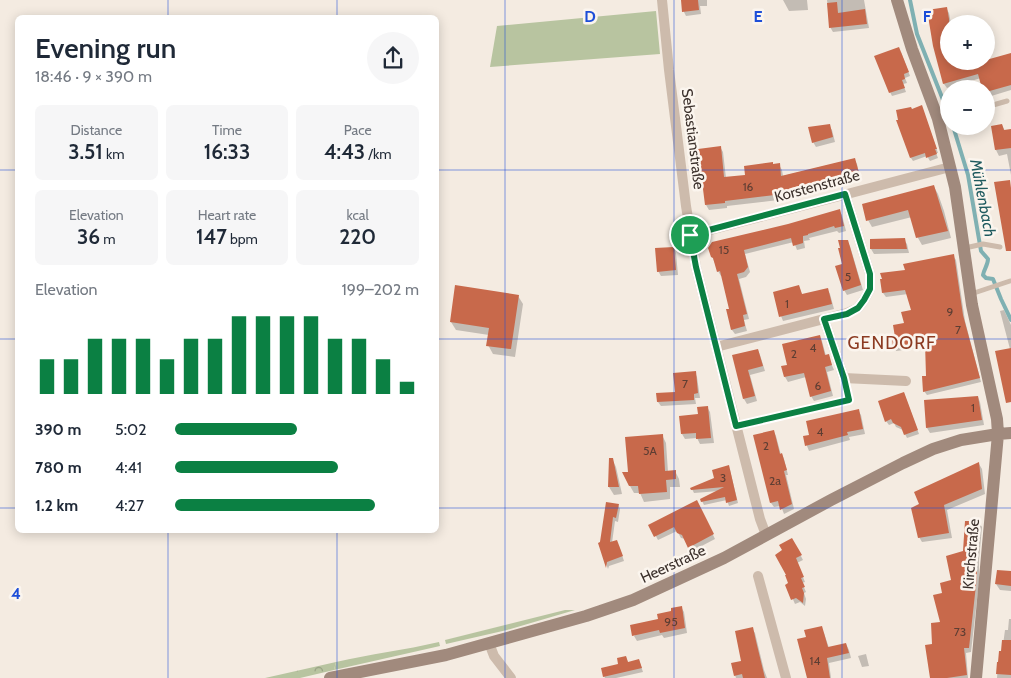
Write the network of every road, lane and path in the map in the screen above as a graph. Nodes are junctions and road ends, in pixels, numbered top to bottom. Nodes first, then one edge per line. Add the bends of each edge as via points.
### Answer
1 (662, 0) edge
2 (897, 0) edge
3 (1007, 101) dead end
4 (995, 104) edge
5 (950, 167) junction
6 (845, 194) junction
7 (690, 235) junction
8 (970, 247) junction
9 (1000, 247) dead end
10 (1010, 281) edge
11 (971, 294) junction
12 (824, 319) junction
13 (716, 347) junction
14 (844, 378) junction
15 (906, 382) dead end
16 (736, 426) junction
17 (1005, 433) edge
18 (766, 535) junction
19 (758, 576) dead end
20 (489, 643) junction
21 (330, 678) edge
22 (511, 678) edge
23 (786, 678) edge
24 (976, 678) edge

1 - 7 street, Sebastianstraße
2 - 5 main road, Kirchstraße via 912,49 942,118
3 - 4 lane
5 - 6 street, Korstenstraße
5 - 8 main road, Kirchstraße
6 - 7 street, Korstenstraße
6 - 12 street via 870,274 870,289 858,308
7 - 13 street, Sebastianstraße
8 - 9 lane via 983,244
8 - 11 main road, Kirchstraße
10 - 11 lane
11 - 17 main road, Kirchstraße via 996,419
12 - 13 street
12 - 14 street
13 - 16 street, Sebastianstraße
14 - 15 street
14 - 16 lane via 849,400
16 - 18 street, Sebastianstraße
17 - 18 main road, Heerstraße via 961,440 933,450
17 - 24 main road, Kirchstraße
18 - 20 main road, Heerstraße via 633,600
19 - 23 street
20 - 21 main road, Heerstraße
20 - 22 street via 494,656

